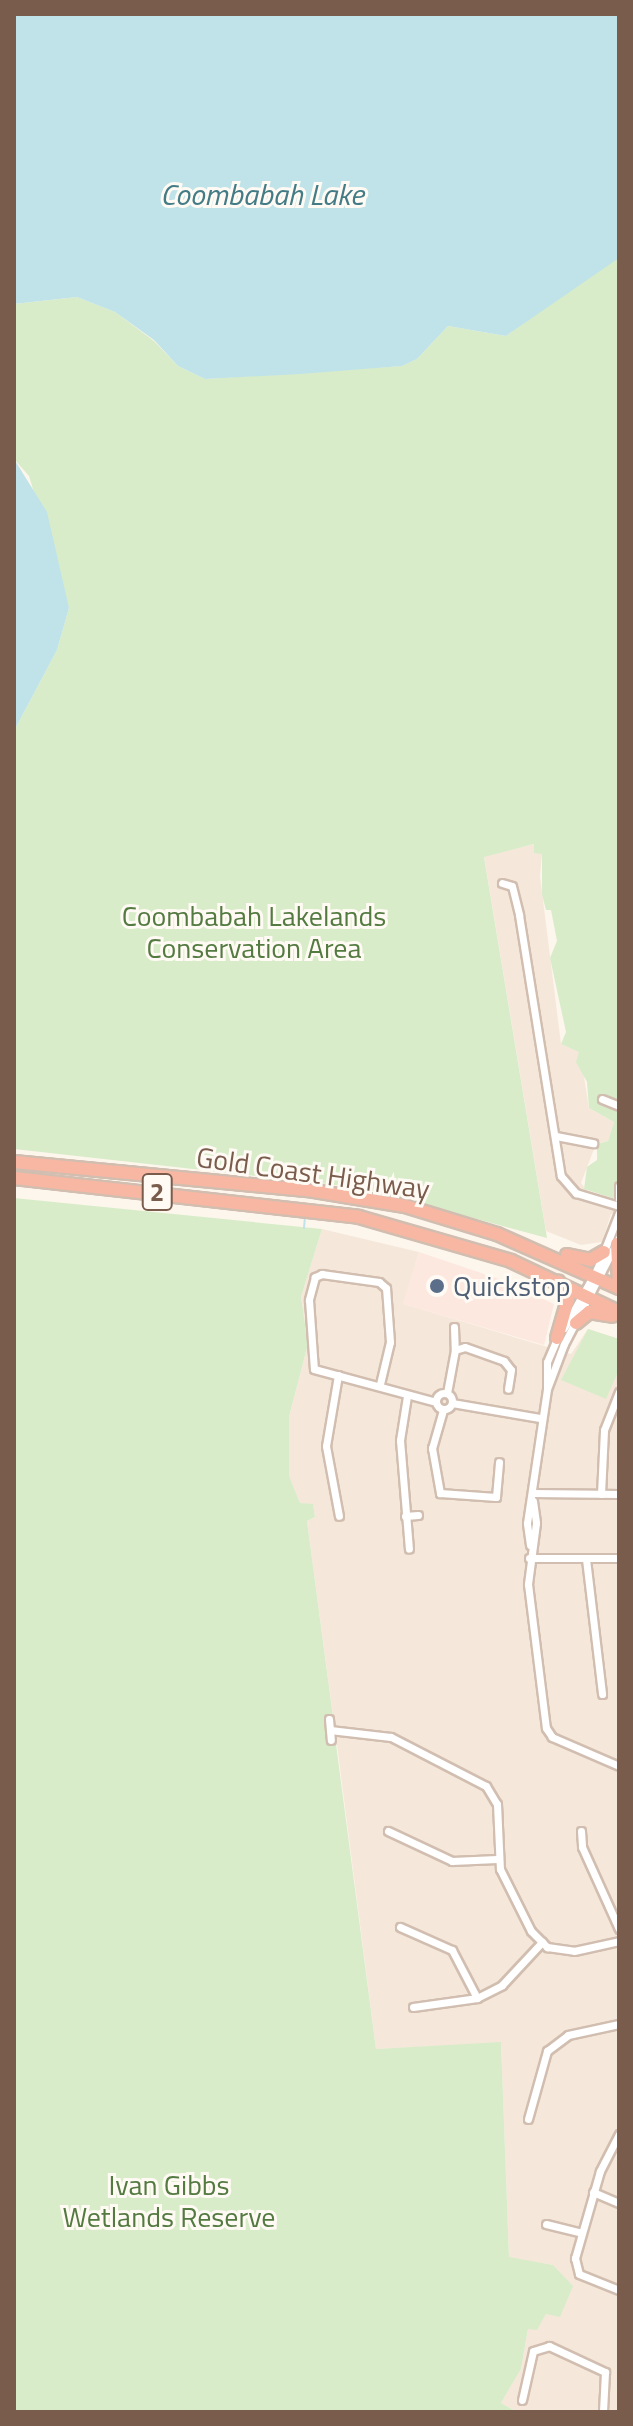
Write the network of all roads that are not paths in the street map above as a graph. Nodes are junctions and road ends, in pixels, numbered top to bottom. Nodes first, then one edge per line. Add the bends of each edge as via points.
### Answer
1 (502, 883) dead end
2 (602, 1099) dead end
3 (619, 1106) edge
4 (556, 1136) junction
5 (593, 1143) dead end
6 (14, 1162) edge
7 (14, 1178) edge
8 (619, 1186) edge
9 (619, 1199) edge
10 (619, 1206) edge
11 (619, 1213) edge
12 (453, 1218) junction
13 (618, 1241) edge
14 (604, 1252) junction
15 (598, 1277) junction
16 (557, 1280) junction
17 (619, 1281) edge
18 (619, 1288) edge
19 (587, 1296) junction
20 (619, 1312) edge
21 (619, 1319) edge
22 (576, 1323) junction
23 (454, 1327) dead end
24 (557, 1338) junction
25 (455, 1350) junction
26 (338, 1375) junction
27 (380, 1384) junction
28 (508, 1389) dead end
29 (547, 1389) junction
30 (619, 1392) edge
31 (447, 1393) junction
32 (407, 1396) junction
33 (436, 1402) junction
34 (452, 1403) junction
35 (443, 1410) junction
36 (540, 1418) junction
37 (499, 1462) dead end
38 (601, 1494) junction
39 (619, 1494) edge
40 (532, 1497) junction
41 (326, 1509) dead end
42 (418, 1515) dead end
43 (405, 1516) junction
44 (409, 1549) dead end
45 (529, 1558) junction
46 (619, 1558) edge
47 (586, 1559) junction
48 (602, 1694) dead end
49 (329, 1719) dead end
50 (330, 1730) junction
51 (331, 1740) dead end
52 (619, 1766) edge
53 (388, 1831) dead end
54 (581, 1831) dead end
55 (497, 1859) junction
56 (400, 1927) dead end
57 (619, 1929) edge
58 (619, 1941) edge
59 (542, 1942) junction
60 (477, 1998) junction
61 (413, 2007) dead end
62 (619, 2024) edge
63 (528, 2119) dead end
64 (619, 2134) edge
65 (593, 2192) junction
66 (619, 2203) edge
67 (546, 2224) dead end
68 (581, 2233) junction
69 (619, 2290) edge
70 (522, 2400) dead end
71 (603, 2412) edge

1 - 4 street via 512,886 519,915
2 - 3 street
4 - 5 street
4 - 10 street via 566,1186
6 - 12 highway, Gold Coast Highway / 2 via 314,1191
7 - 16 highway, Gold Coast Highway / 2 via 307,1208 429,1234
8 - 9 street
11 - 14 street
12 - 14 highway via 582,1260
12 - 15 highway, Gold Coast Highway / 2
13 - 15 street
13 - 17 highway
14 - 15 street
15 - 18 highway, 2
15 - 19 street
16 - 19 highway, Gold Coast Highway / 2
16 - 24 highway via 568,1300
19 - 20 highway, 2
19 - 22 street
19 - 24 street
21 - 22 highway via 604,1311 589,1312
22 - 29 street
23 - 25 street
24 - 29 street via 547,1362
25 - 28 street via 465,1347 504,1361 511,1370
25 - 31 street
26 - 27 street
26 - 27 street via 314,1369 309,1300 315,1277 322,1274 379,1282 386,1288 390,1342
26 - 41 street via 326,1446 338,1512
27 - 32 street
29 - 36 street
30 - 38 street via 604,1430
31 - 33 street
31 - 34 street
32 - 33 street
32 - 43 street via 400,1440
33 - 35 street
34 - 35 street
34 - 36 street
35 - 37 street via 432,1448 440,1493 496,1497
36 - 40 street
38 - 39 street
38 - 40 street
40 - 45 street
42 - 43 street
43 - 44 street
45 - 47 street
45 - 52 street via 546,1728 552,1737
46 - 47 street
47 - 48 street
49 - 50 street
50 - 51 street
50 - 55 street via 391,1737 486,1786 497,1804
53 - 55 street via 452,1861
54 - 57 street via 582,1847
55 - 59 street via 531,1931
56 - 60 street via 452,1950
58 - 59 street via 560,1952
59 - 60 street via 502,1985
60 - 61 street
62 - 63 street via 568,2035 547,2051
64 - 65 street
65 - 66 street
65 - 68 street
67 - 68 street
68 - 69 street via 575,2258 579,2274
70 - 71 street via 533,2351 549,2346 605,2372

